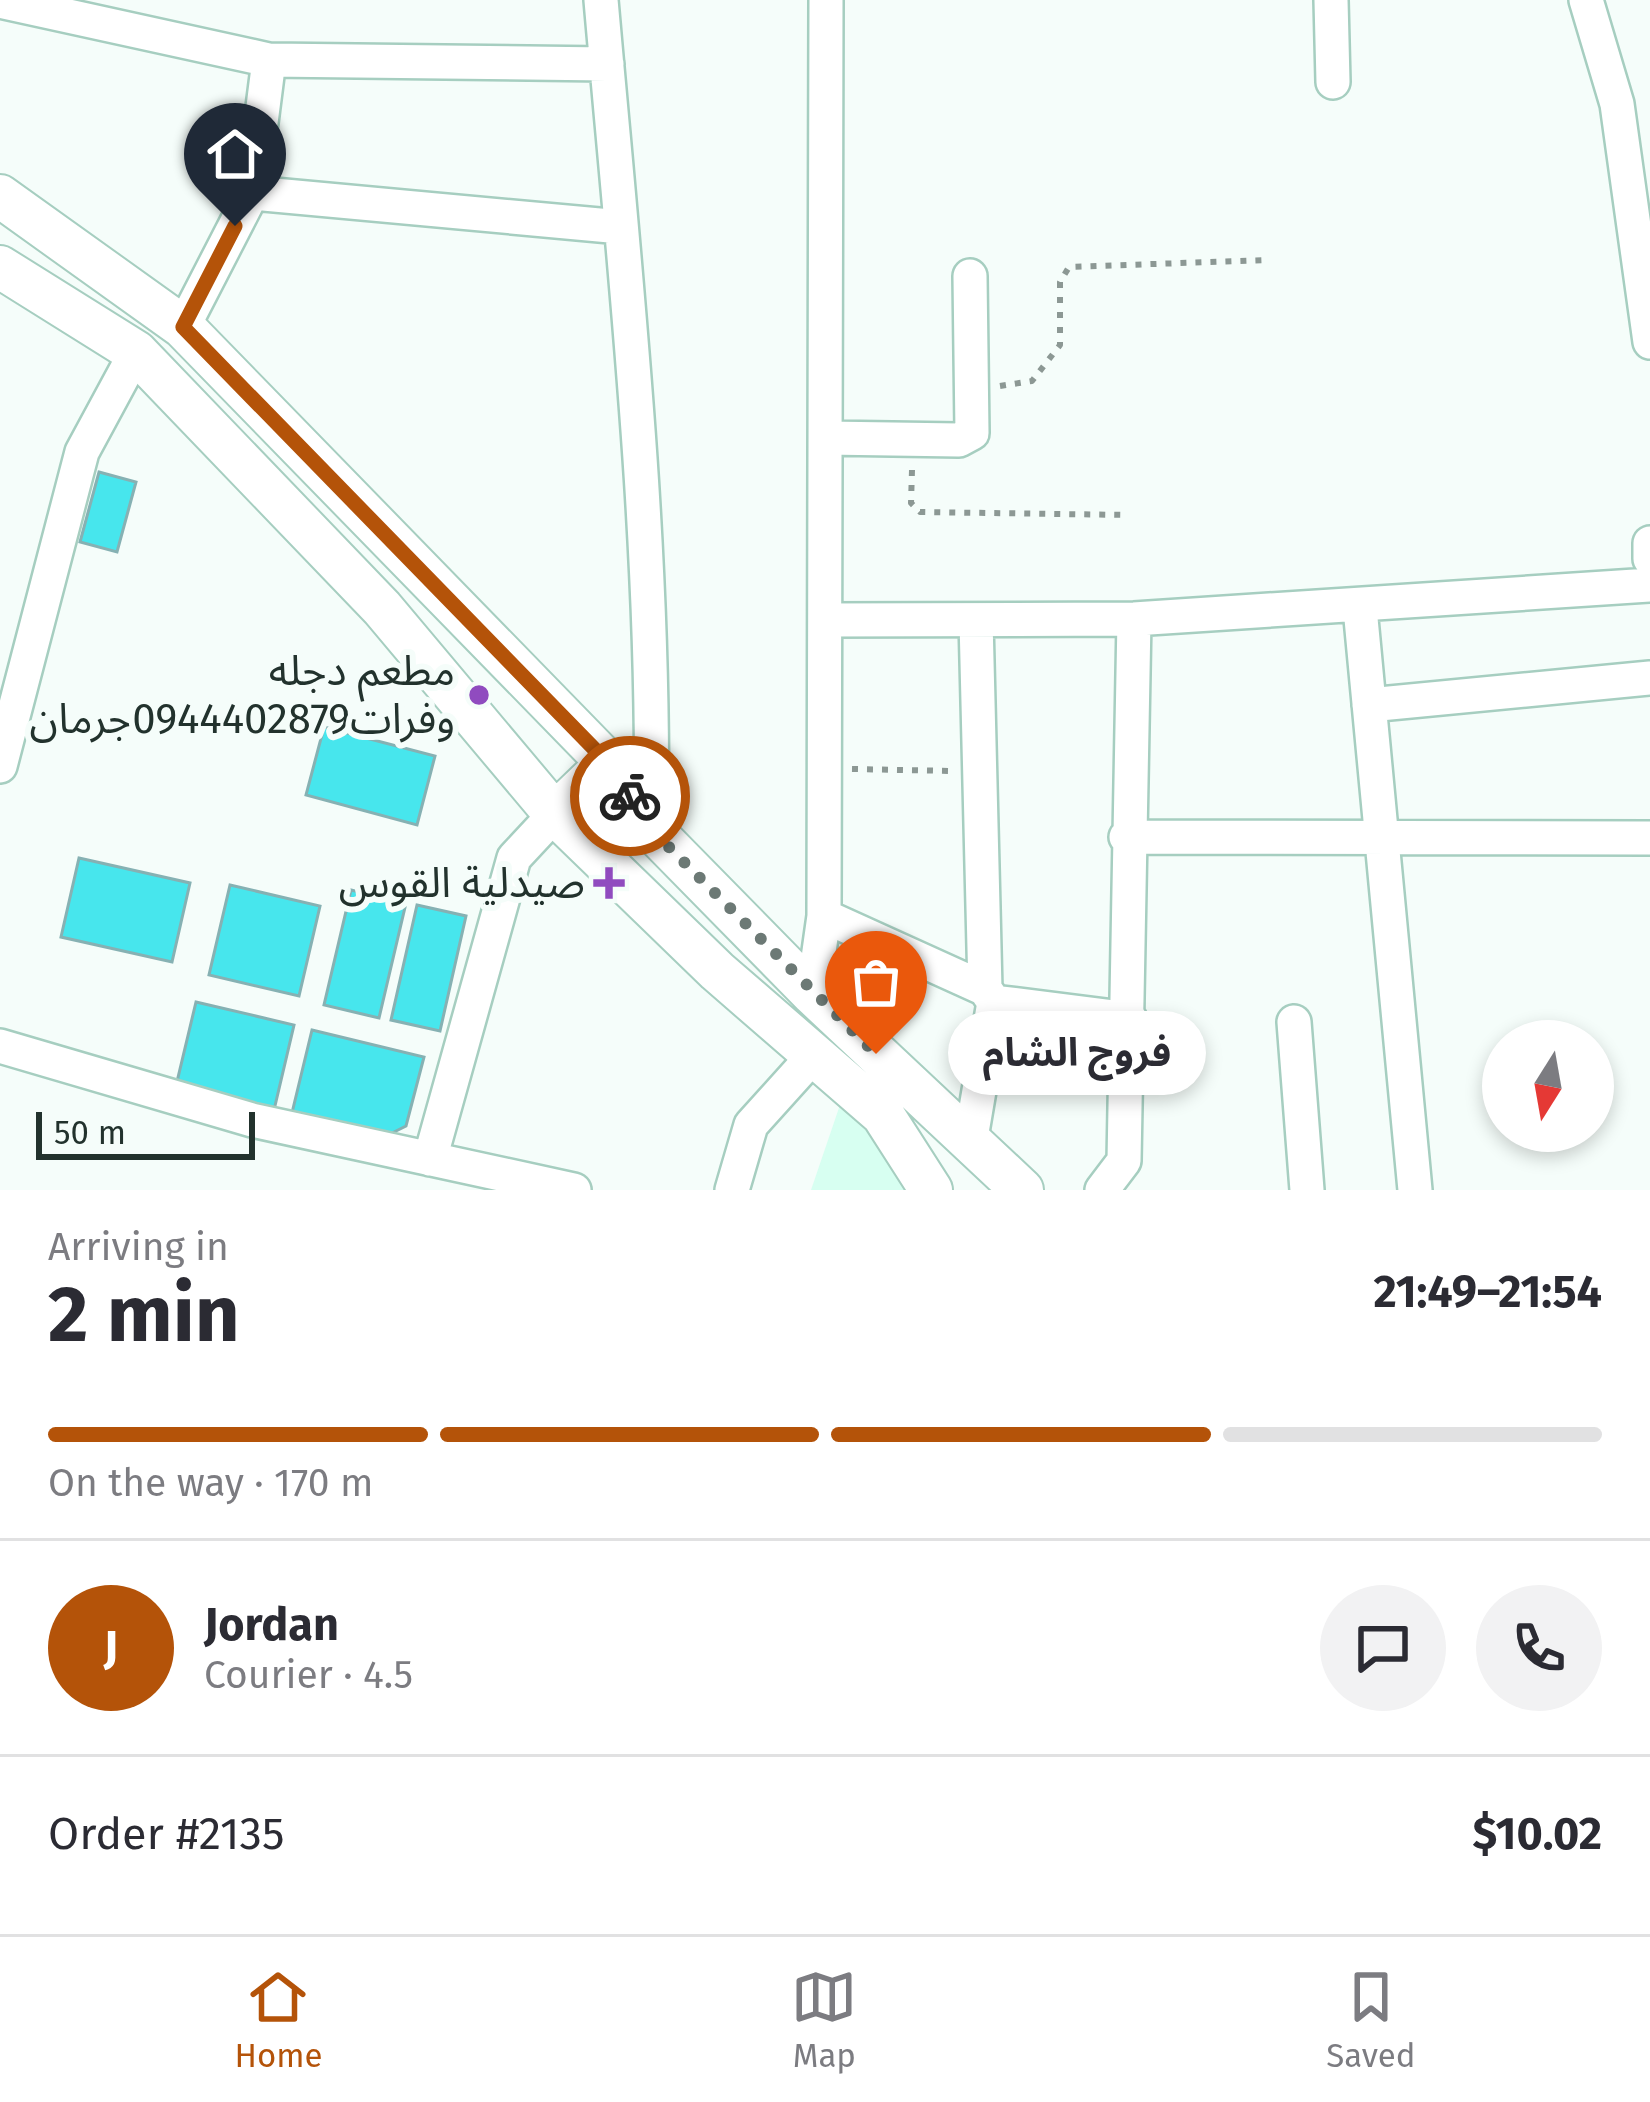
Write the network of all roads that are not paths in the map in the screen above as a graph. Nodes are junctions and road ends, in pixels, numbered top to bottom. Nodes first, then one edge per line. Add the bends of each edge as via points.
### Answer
1 (601, 0) edge
2 (826, 0) edge
3 (1331, 0) edge
4 (1586, 0) edge
5 (0, 1) edge
6 (269, 60) junction
7 (607, 64) junction
8 (1333, 82) dead end
9 (252, 193) junction
10 (0, 196) edge
11 (621, 227) junction
12 (0, 267) edge
13 (970, 276) dead end
14 (183, 327) junction
15 (1650, 342) edge
16 (136, 352) junction
17 (826, 438) junction
18 (1650, 543) edge
19 (1650, 559) edge
20 (1650, 585) edge
21 (1360, 608) junction
22 (826, 620) junction
23 (976, 620) junction
24 (1134, 620) junction
25 (1650, 678) edge
26 (1369, 705) junction
27 (608, 763) junction
28 (0, 766) edge
29 (555, 814) junction
30 (651, 829) junction
31 (1382, 833) junction
32 (1126, 837) junction
33 (1650, 838) edge
34 (824, 916) junction
35 (813, 994) junction
36 (990, 996) junction
37 (1130, 1019) junction
38 (1294, 1022) dead end
39 (0, 1046) edge
40 (814, 1054) junction
41 (970, 1144) junction
42 (430, 1159) junction
43 (574, 1190) edge
44 (732, 1190) edge
45 (931, 1190) edge
46 (1022, 1190) edge
47 (1102, 1190) edge
48 (1307, 1190) edge
49 (1415, 1190) edge

1 - 7 street
2 - 17 street
3 - 8 street
4 - 15 street via 1617,104
5 - 6 street
6 - 7 street
6 - 9 street
7 - 11 street
9 - 11 street
9 - 14 street
10 - 14 main road
11 - 30 street via 654,694
12 - 16 main road
13 - 17 street via 972,433 959,440
14 - 27 main road
16 - 28 street via 82,452
16 - 29 main road via 382,608
17 - 22 street
18 - 19 street
20 - 21 street
21 - 24 street
21 - 26 street
22 - 23 street
22 - 34 street
23 - 24 street
23 - 36 street
24 - 32 street
25 - 26 street
26 - 31 street
27 - 29 main road
27 - 30 main road
29 - 40 main road
29 - 42 street via 514,859
30 - 35 main road
31 - 32 street
31 - 33 street
31 - 49 street
32 - 37 street
34 - 35 street
34 - 36 street
35 - 41 main road
36 - 37 street
36 - 41 street
37 - 47 street via 1124,1161
38 - 48 street
39 - 42 street via 252,1120
40 - 44 street via 752,1124
40 - 45 main road via 884,1115
41 - 46 main road
42 - 43 street

